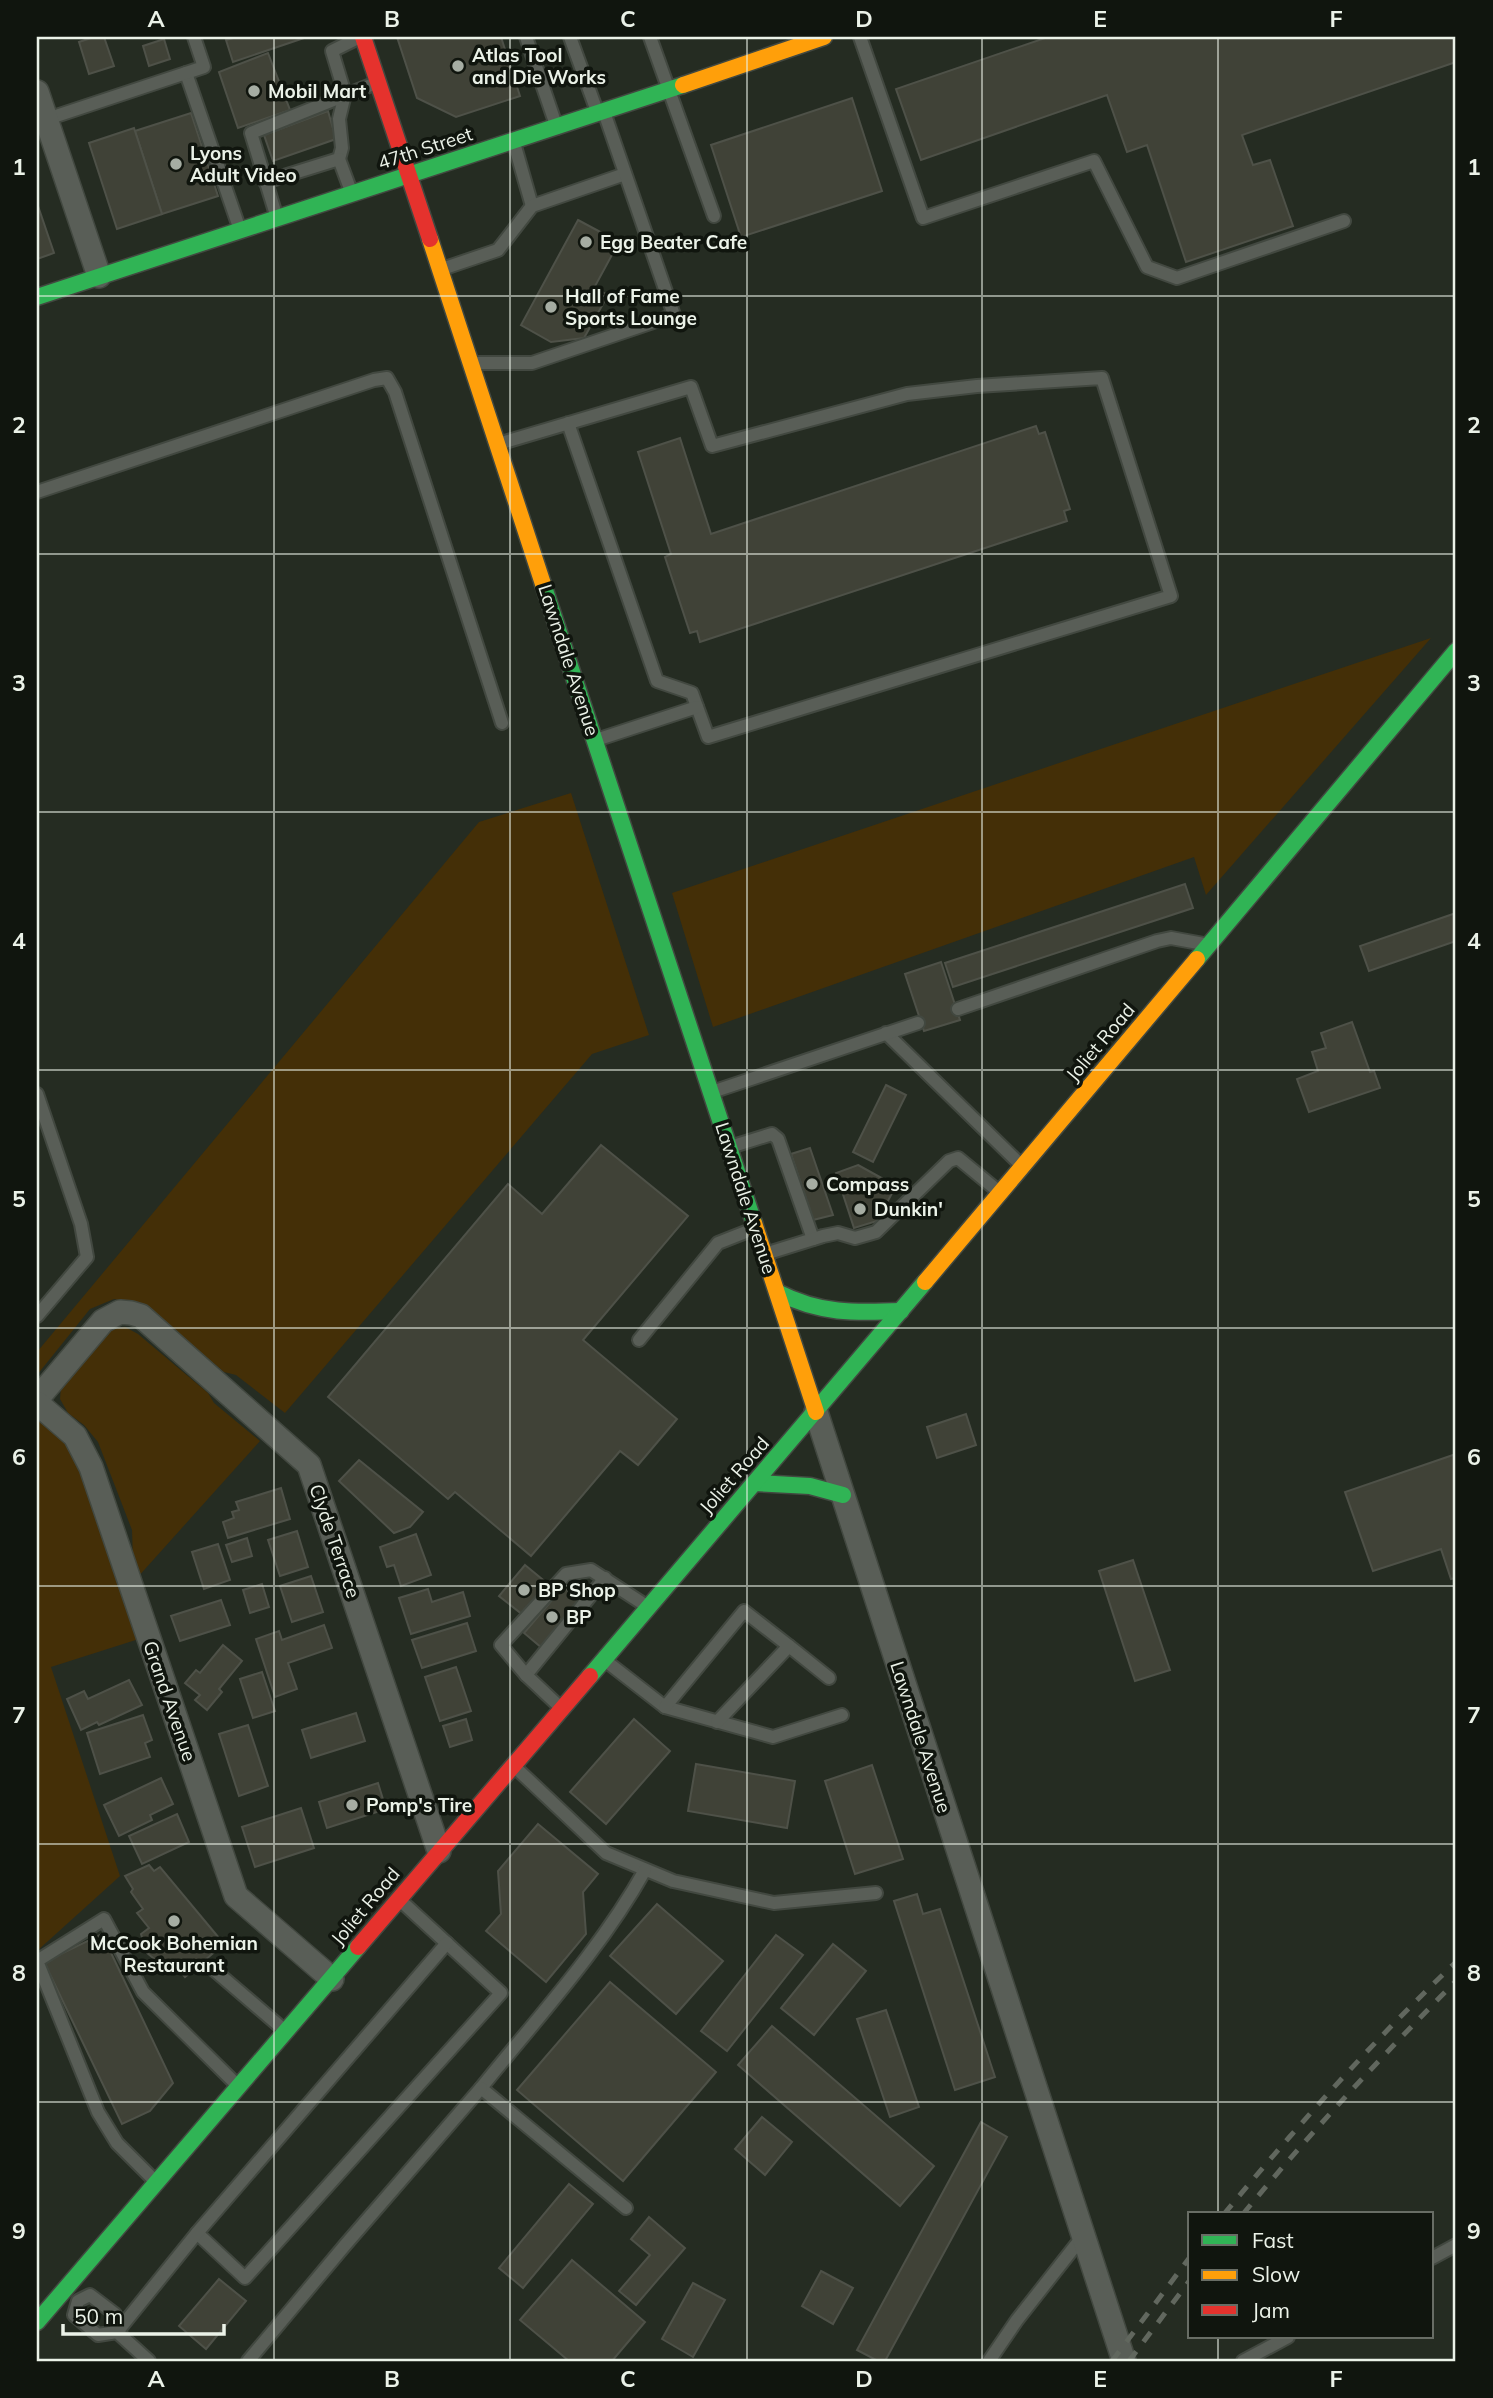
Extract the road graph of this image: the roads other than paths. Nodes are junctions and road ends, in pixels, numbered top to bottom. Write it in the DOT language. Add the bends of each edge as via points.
graph roads {
  1 [pos="194,37"];
  2 [pos="361,37"];
  3 [pos="526,37"];
  4 [pos="570,37"];
  5 [pos="650,37"];
  6 [pos="824,37"];
  7 [pos="860,37"];
  8 [pos="186,73"];
  9 [pos="378,82"];
  10 [pos="669,89"];
  11 [pos="37,92"];
  12 [pos="345,94"];
  13 [pos="601,113"];
  14 [pos="41,121"];
  15 [pos="557,128"];
  16 [pos="514,142"];
  17 [pos="339,159"];
  18 [pos="625,174"];
  19 [pos="409,176"];
  20 [pos="265,182"];
  21 [pos="352,194"];
  22 [pos="533,206"];
  23 [pos="714,216"];
  24 [pos="277,218"];
  25 [pos="1344,221"];
  26 [pos="240,230"];
  27 [pos="440,270"];
  28 [pos="99,276"];
  29 [pos="37,296"];
  30 [pos="471,363"];
  31 [pos="568,423"];
  32 [pos="498,444"];
  33 [pos="37,492"];
  34 [pos="1456,651"];
  35 [pos="697,707"];
  36 [pos="502,723"];
  37 [pos="595,740"];
  38 [pos="1209,945"];
  39 [pos="958,1009"];
  40 [pos="918,1023"];
  41 [pos="886,1033"];
  42 [pos="711,1092"];
  43 [pos="37,1094"];
  44 [pos="729,1147"];
  45 [pos="1023,1167"];
  46 [pos="1000,1193"];
  47 [pos="756,1228"];
  48 [pos="813,1239"];
  49 [pos="765,1254"];
  50 [pos="777,1292"];
  51 [pos="901,1311"];
  52 [pos="37,1316"];
  53 [pos="639,1340"];
  54 [pos="37,1401"];
  55 [pos="816,1412"];
  56 [pos="755,1483"];
  57 [pos="844,1495"];
  58 [pos="605,1578"];
  59 [pos="648,1607"];
  60 [pos="789,1646"];
  61 [pos="604,1660"];
  62 [pos="526,1675"];
  63 [pos="829,1678"];
  64 [pos="665,1707"];
  65 [pos="562,1709"];
  66 [pos="842,1715"];
  67 [pos="717,1721"];
  68 [pos="513,1765"];
  69 [pos="439,1851"];
  70 [pos="645,1870"];
  71 [pos="876,1893"];
  72 [pos="398,1899"];
  73 [pos="447,1943"];
  74 [pos="213,1969"];
  75 [pos="332,1979"];
  76 [pos="286,2032"];
  77 [pos="239,2087"];
  78 [pos="481,2088"];
  79 [pos="157,2182"];
  80 [pos="626,2208"];
  81 [pos="197,2233"];
  82 [pos="1084,2236"];
  83 [pos="1456,2245"];
  84 [pos="1434,2257"];
  85 [pos="63,2291"];
  86 [pos="78,2301"];
  87 [pos="37,2322"];
  88 [pos="117,2332"];
  89 [pos="1286,2338"];
  90 [pos="149,2361"];
  91 [pos="248,2361"];
  92 [pos="989,2361"];
  93 [pos="1124,2361"];
  94 [pos="1242,2361"];
  1 -- 8 [label="lane" via="204,67"];
  2 -- 9 [label="main road, Lawndale Avenue"];
  2 -- 12 [label="lane" via="332,51"];
  3 -- 15 [label="lane"];
  4 -- 13 [label="lane"];
  5 -- 10 [label="lane"];
  6 -- 10 [label="main road, 47th Street"];
  7 -- 25 [label="lane" via="923,218 1094,161 1147,267 1177,278"];
  8 -- 14 [label="lane"];
  8 -- 26 [label="lane"];
  9 -- 12 [label="lane"];
  9 -- 19 [label="main road, Lawndale Avenue"];
  10 -- 13 [label="main road, 47th Street"];
  10 -- 23 [label="lane"];
  11 -- 14 [label="street"];
  12 -- 17 [label="lane" via="339,119"];
  12 -- 20 [label="lane" via="251,134"];
  13 -- 15 [label="main road, 47th Street"];
  13 -- 18 [label="lane"];
  14 -- 28 [label="street"];
  15 -- 16 [label="main road, 47th Street"];
  16 -- 19 [label="main road, 47th Street"];
  16 -- 22 [label="lane"];
  17 -- 20 [label="lane"];
  17 -- 21 [label="lane"];
  18 -- 22 [label="lane"];
  18 -- 30 [label="lane" via="674,315 532,363"];
  19 -- 21 [label="main road, 47th Street"];
  19 -- 27 [label="main road, Lawndale Avenue"];
  20 -- 24 [label="lane"];
  21 -- 24 [label="main road, 47th Street"];
  22 -- 27 [label="lane" via="499,250"];
  24 -- 26 [label="main road, 47th Street"];
  26 -- 28 [label="main road, 47th Street"];
  27 -- 30 [label="main road, Lawndale Avenue"];
  28 -- 29 [label="main road, 47th Street"];
  30 -- 32 [label="main road, Lawndale Avenue"];
  31 -- 32 [label="lane"];
  31 -- 35 [label="lane" via="657,681 692,693"];
  31 -- 35 [label="lane" via="691,387 712,446 907,394 1102,378 1171,596 708,737"];
  32 -- 37 [label="main road, Lawndale Avenue"];
  33 -- 36 [label="lane" via="387,378"];
  34 -- 38 [label="main road, Joliet Road"];
  35 -- 37 [label="lane"];
  37 -- 42 [label="main road, Lawndale Avenue"];
  38 -- 39 [label="lane" via="1171,938 1157,941"];
  38 -- 45 [label="main road, Joliet Road"];
  40 -- 41 [label="lane"];
  41 -- 42 [label="lane"];
  41 -- 45 [label="lane"];
  42 -- 44 [label="main road, Lawndale Avenue"];
  43 -- 52 [label="lane" via="81,1224 87,1256"];
  44 -- 47 [label="main road, Lawndale Avenue"];
  44 -- 48 [label="lane" via="772,1134 778,1139"];
  45 -- 46 [label="main road, Joliet Road"];
  46 -- 48 [label="lane" via="958,1158 949,1161 876,1232 855,1238 838,1233"];
  46 -- 51 [label="main road, Joliet Road"];
  47 -- 49 [label="main road, Lawndale Avenue"];
  47 -- 53 [label="lane" via="718,1242"];
  48 -- 49 [label="lane"];
  49 -- 50 [label="main road, Lawndale Avenue"];
  50 -- 51 [label="main road" via="838,1314"];
  50 -- 55 [label="main road, Lawndale Avenue"];
  51 -- 55 [label="main road, Joliet Road"];
  54 -- 69 [label="street, Clyde Terrace" via="103,1321 131,1312 309,1465"];
  54 -- 75 [label="street, Grand Avenue" via="75,1436 91,1467 236,1896"];
  55 -- 56 [label="main road, Joliet Road"];
  55 -- 57 [label="street, Lawndale Avenue"];
  56 -- 57 [label="main road" via="810,1486"];
  56 -- 59 [label="main road, Joliet Road"];
  57 -- 82 [label="street, Lawndale Avenue"];
  58 -- 59 [label="lane"];
  58 -- 62 [label="lane"];
  58 -- 62 [label="lane" via="591,1570 566,1574 501,1646"];
  59 -- 61 [label="main road, Joliet Road"];
  60 -- 63 [label="lane"];
  60 -- 64 [label="lane" via="744,1611"];
  60 -- 67 [label="lane"];
  61 -- 64 [label="lane"];
  61 -- 65 [label="main road, Joliet Road"];
  62 -- 65 [label="lane"];
  64 -- 67 [label="lane"];
  65 -- 68 [label="main road, Joliet Road"];
  66 -- 67 [label="lane" via="774,1737"];
  68 -- 69 [label="main road, Joliet Road"];
  68 -- 70 [label="lane" via="606,1853"];
  69 -- 72 [label="main road, Joliet Road"];
  70 -- 71 [label="lane" via="673,1881 774,1903"];
  70 -- 78 [label="lane" via="597,1944"];
  72 -- 73 [label="lane"];
  72 -- 75 [label="main road, Joliet Road"];
  73 -- 81 [label="lane"];
  73 -- 81 [label="lane" via="501,1993 245,2278"];
  74 -- 76 [label="lane"];
  75 -- 76 [label="main road, Joliet Road"];
  76 -- 77 [label="main road, Joliet Road"];
  77 -- 79 [label="main road, Joliet Road"];
  77 -- 79 [label="lane" via="144,1992 104,1919 37,1961 98,2112 117,2143"];
  78 -- 80 [label="lane"];
  78 -- 91 [label="lane"];
  79 -- 85 [label="main road, Joliet Road"];
  81 -- 88 [label="lane"];
  82 -- 92 [label="lane"];
  82 -- 93 [label="street, Lawndale Avenue"];
  83 -- 84 [label="lane"];
  85 -- 86 [label="lane"];
  85 -- 87 [label="main road, Joliet Road"];
  86 -- 88 [label="lane" via="90,2295 115,2314"];
  86 -- 88 [label="lane" via="74,2315 98,2335"];
  88 -- 90 [label="lane"];
  89 -- 94 [label="lane"];
}
